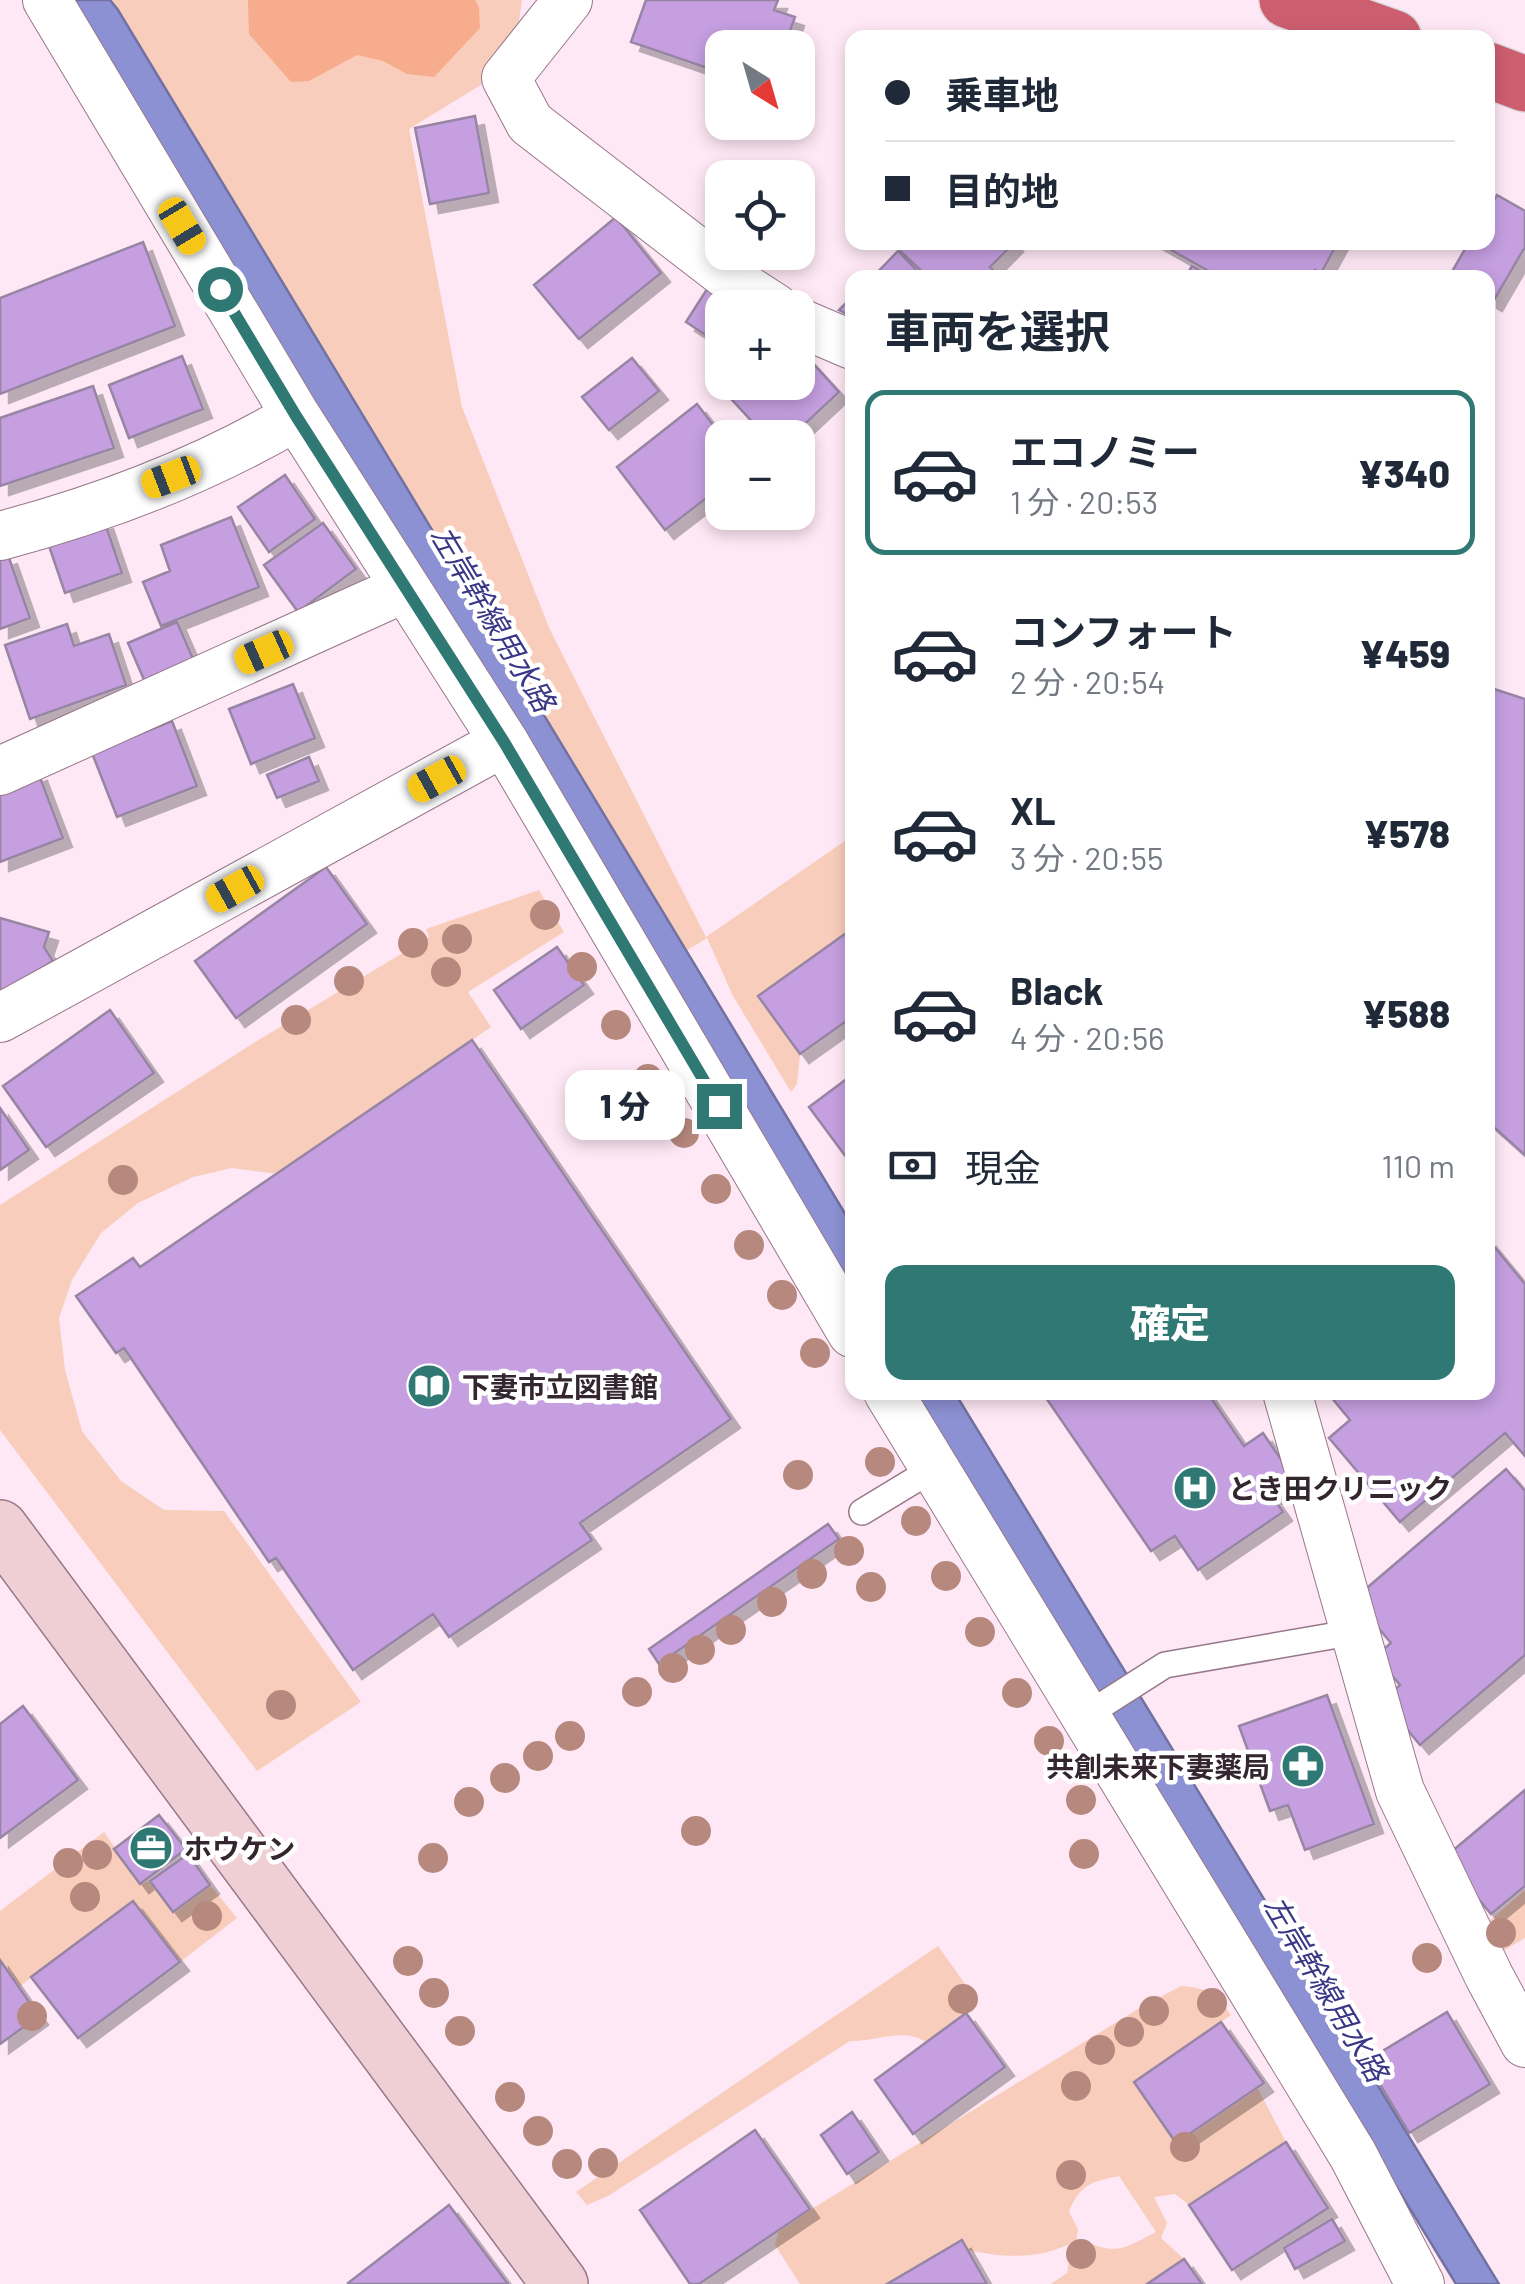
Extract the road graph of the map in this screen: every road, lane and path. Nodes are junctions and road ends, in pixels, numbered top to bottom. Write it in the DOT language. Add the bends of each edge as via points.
graph roads {
  1 [pos="47,0"];
  2 [pos="568,0"];
  3 [pos="1287,0"];
  4 [pos="1371,30"];
  5 [pos="1495,73"];
  6 [pos="1525,84"];
  7 [pos="747,290"];
  8 [pos="815,329"];
  9 [pos="845,342"];
  10 [pos="296,416"];
  11 [pos="0,536"];
  12 [pos="406,588"];
  13 [pos="504,742"];
  14 [pos="0,771"];
  15 [pos="0,1018"];
  16 [pos="845,1320"];
  17 [pos="893,1400"];
  18 [pos="1288,1400"];
  19 [pos="933,1469"];
  20 [pos="862,1512"];
  21 [pos="0,1528"];
  22 [pos="1354,1632"];
  23 [pos="1085,1716"];
  24 [pos="1525,2043"];
  25 [pos="560,2284"];
  26 [pos="1420,2284"];
  1 -- 10 [label="street"];
  2 -- 7 [label="street" via="506,78 530,123"];
  3 -- 4 [label="highway"];
  5 -- 6 [label="highway"];
  8 -- 9 [label="street"];
  10 -- 11 [label="street" via="238,451"];
  10 -- 12 [label="street"];
  12 -- 13 [label="street"];
  12 -- 14 [label="street"];
  13 -- 15 [label="street"];
  13 -- 16 [label="street"];
  17 -- 19 [label="street"];
  18 -- 22 [label="street"];
  19 -- 20 [label="lane"];
  19 -- 23 [label="street"];
  21 -- 25 [label="street"];
  22 -- 23 [label="lane" via="1165,1666"];
  22 -- 24 [label="street" via="1408,1809"];
  23 -- 26 [label="street" via="1353,2155"];
}
